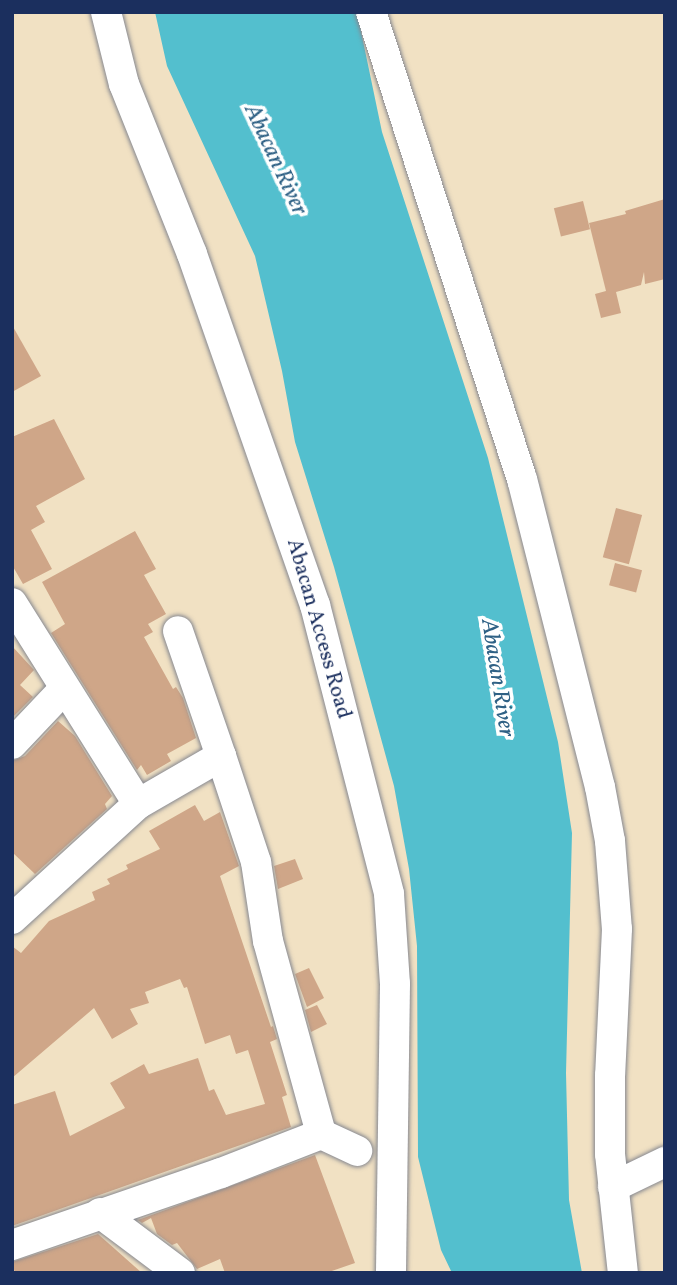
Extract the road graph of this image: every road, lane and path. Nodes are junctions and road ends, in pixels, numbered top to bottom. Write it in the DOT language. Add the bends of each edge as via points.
graph roads {
  1 [pos="106,12"];
  2 [pos="371,12"];
  3 [pos="17,623"];
  4 [pos="178,631"];
  5 [pos="64,689"];
  6 [pos="12,744"];
  7 [pos="221,756"];
  8 [pos="138,804"];
  9 [pos="12,919"];
  10 [pos="321,1134"];
  11 [pos="357,1151"];
  12 [pos="665,1162"];
  13 [pos="613,1187"];
  14 [pos="100,1213"];
  15 [pos="12,1245"];
  16 [pos="180,1273"];
  17 [pos="391,1273"];
  18 [pos="623,1273"];
  1 -- 17 [label="street, Abacan Access Road" via="124,84 192,254 315,605 386,880 395,984"];
  2 -- 13 [label="street" via="503,414 600,788 610,841 617,929 610,1076"];
  3 -- 5 [label="street"];
  4 -- 7 [label="street"];
  5 -- 6 [label="street"];
  5 -- 8 [label="street"];
  7 -- 8 [label="street"];
  7 -- 10 [label="street" via="256,862 268,941"];
  8 -- 9 [label="street"];
  10 -- 11 [label="street"];
  10 -- 14 [label="street"];
  12 -- 13 [label="street"];
  13 -- 18 [label="street"];
  14 -- 15 [label="street"];
  14 -- 16 [label="street"];
}
